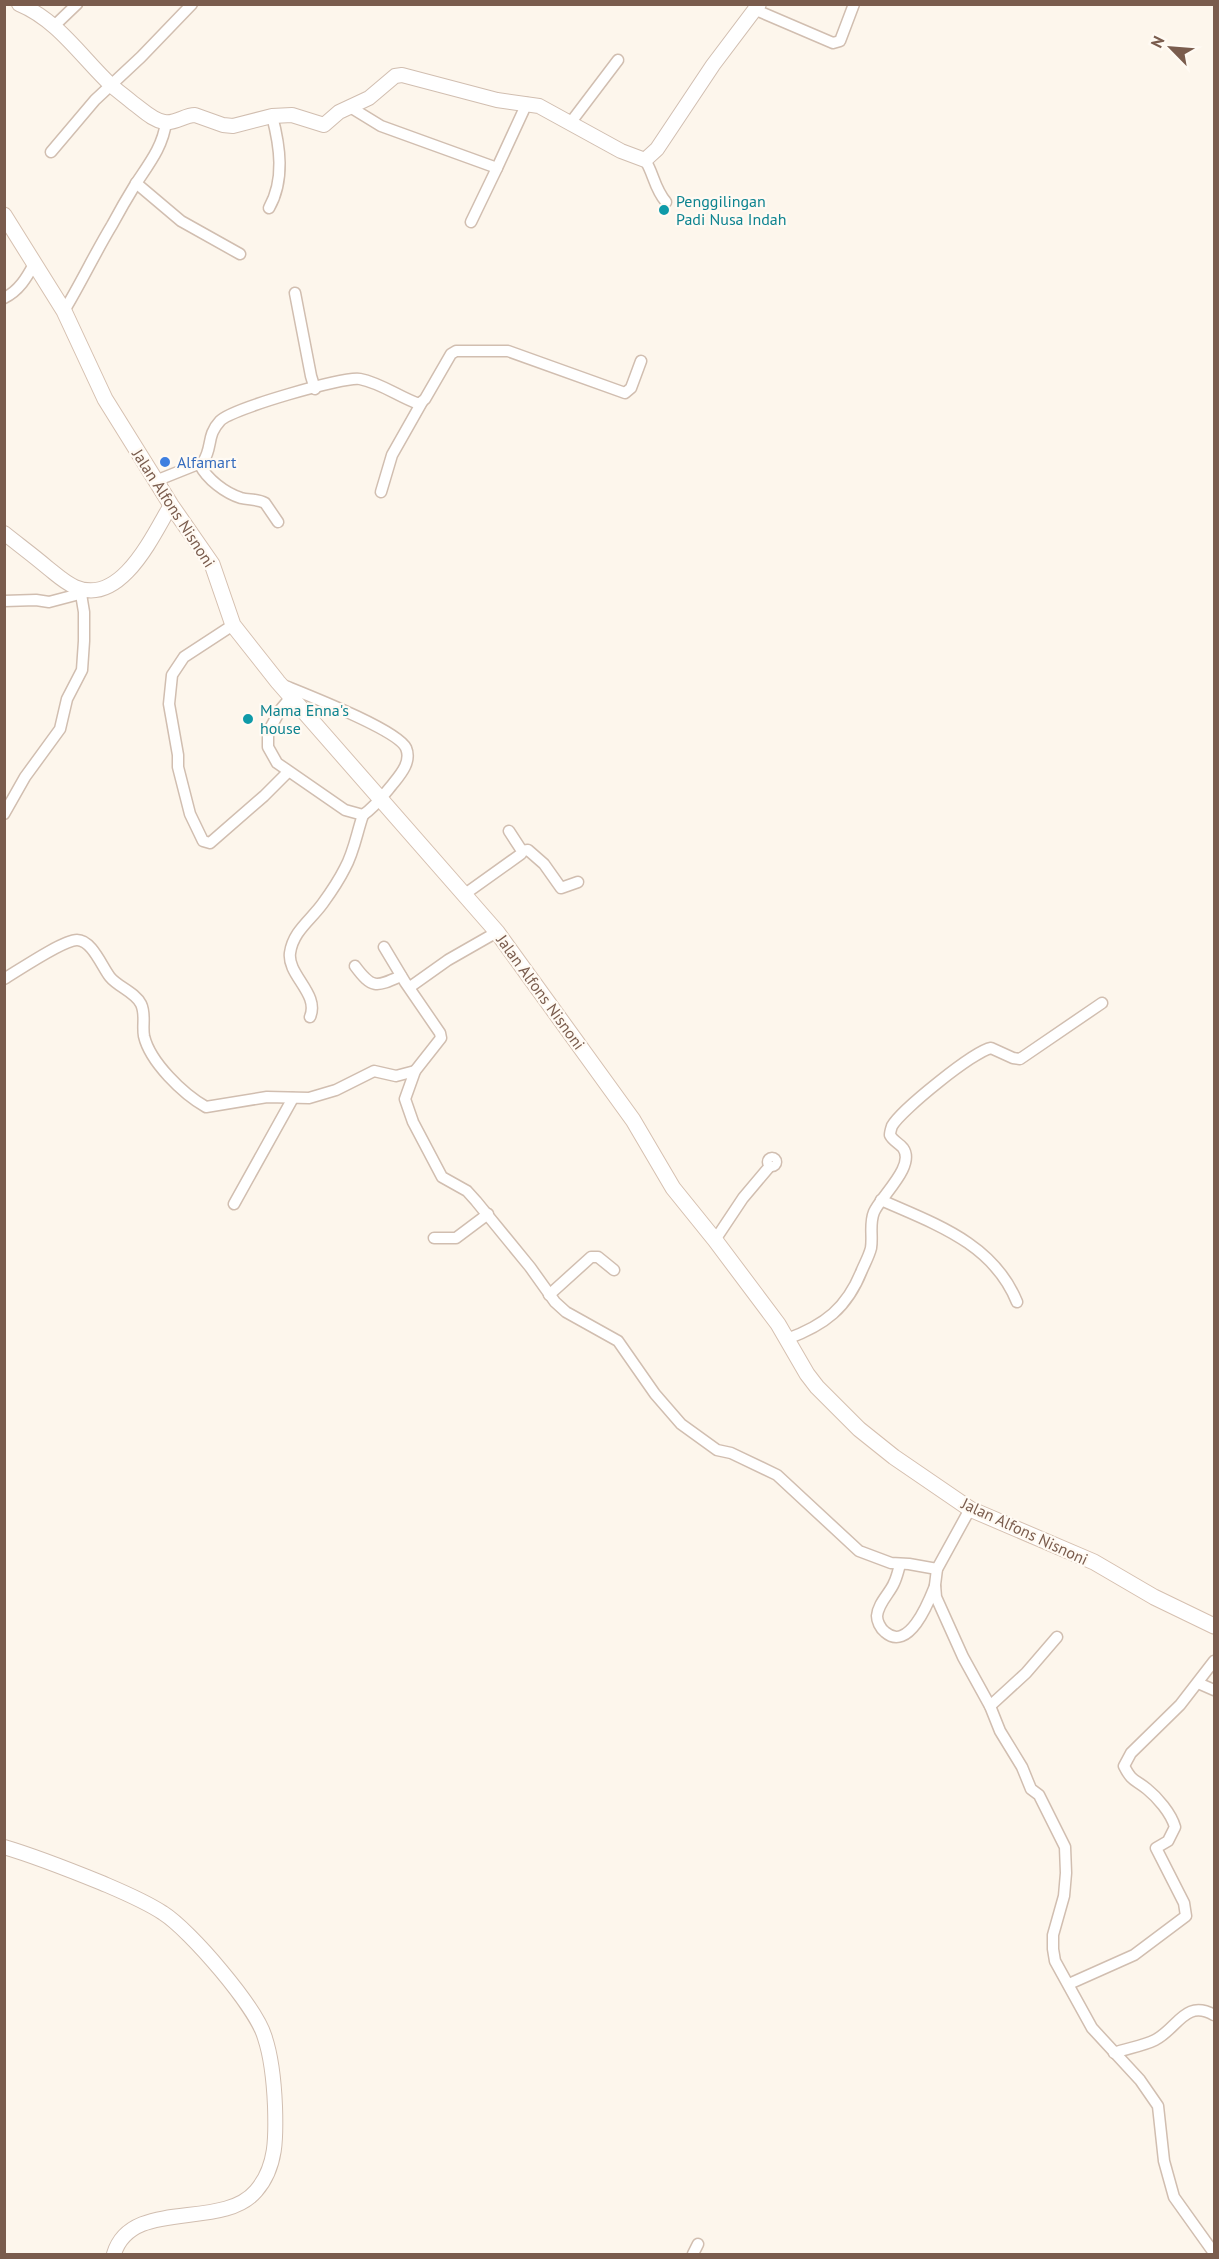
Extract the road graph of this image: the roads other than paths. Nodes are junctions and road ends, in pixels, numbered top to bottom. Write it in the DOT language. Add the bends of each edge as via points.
graph roads {
  1 [pos="19,4"];
  2 [pos="77,4"];
  3 [pos="192,4"];
  4 [pos="854,4"];
  5 [pos="758,7"];
  6 [pos="53,27"];
  7 [pos="618,60"];
  8 [pos="112,86"];
  9 [pos="527,103"];
  10 [pos="350,107"];
  11 [pos="272,116"];
  12 [pos="166,122"];
  13 [pos="571,122"];
  14 [pos="51,152"];
  15 [pos="645,160"];
  16 [pos="497,168"];
  17 [pos="136,183"];
  18 [pos="666,202"];
  19 [pos="269,208"];
  20 [pos="4,215"];
  21 [pos="471,222"];
  22 [pos="240,254"];
  23 [pos="34,264"];
  24 [pos="296,293"];
  25 [pos="4,298"];
  26 [pos="64,311"];
  27 [pos="641,361"];
  28 [pos="315,389"];
  29 [pos="422,402"];
  30 [pos="200,465"];
  31 [pos="158,480"];
  32 [pos="381,492"];
  33 [pos="171,505"];
  34 [pos="278,522"];
  35 [pos="4,533"];
  36 [pos="86,592"];
  37 [pos="4,601"];
  38 [pos="233,625"];
  39 [pos="278,682"];
  40 [pos="291,697"];
  41 [pos="288,772"];
  42 [pos="380,799"];
  43 [pos="4,814"];
  44 [pos="363,815"];
  45 [pos="509,831"];
  46 [pos="522,851"];
  47 [pos="578,882"];
  48 [pos="465,894"];
  49 [pos="497,932"];
  50 [pos="384,947"];
  51 [pos="355,966"];
  52 [pos="401,976"];
  53 [pos="4,979"];
  54 [pos="410,987"];
  55 [pos="1102,1002"];
  56 [pos="310,1017"];
  57 [pos="415,1071"];
  58 [pos="293,1098"];
  59 [pos="770,1166"];
  60 [pos="881,1200"];
  61 [pos="234,1204"];
  62 [pos="488,1214"];
  63 [pos="434,1238"];
  64 [pos="715,1240"];
  65 [pos="614,1270"];
  66 [pos="549,1295"];
  67 [pos="1017,1302"];
  68 [pos="787,1339"];
  69 [pos="970,1509"];
  70 [pos="900,1565"];
  71 [pos="937,1569"];
  72 [pos="935,1585"];
  73 [pos="1215,1626"];
  74 [pos="1056,1637"];
  75 [pos="1215,1661"];
  76 [pos="1198,1683"];
  77 [pos="1215,1690"];
  78 [pos="990,1706"];
  79 [pos="4,1847"];
  80 [pos="1070,1984"];
  81 [pos="1215,2015"];
  82 [pos="1114,2053"];
  83 [pos="698,2244"];
  84 [pos="1215,2253"];
  85 [pos="114,2254"];
  86 [pos="693,2254"];
  1 -- 6 [label="street"];
  2 -- 6 [label="street"];
  3 -- 8 [label="street"];
  4 -- 5 [label="street" via="838,43"];
  5 -- 15 [label="street" via="713,65 657,149"];
  6 -- 8 [label="street"];
  7 -- 13 [label="street"];
  8 -- 12 [label="street" via="150,116"];
  8 -- 14 [label="street"];
  9 -- 10 [label="street" via="497,100 399,75"];
  9 -- 13 [label="street"];
  9 -- 16 [label="street"];
  10 -- 11 [label="street" via="324,124 292,115"];
  10 -- 16 [label="street" via="381,126"];
  11 -- 12 [label="street" via="233,126 195,115"];
  11 -- 19 [label="street" via="280,159 275,198"];
  12 -- 17 [label="street" via="165,134 153,159"];
  13 -- 15 [label="street"];
  15 -- 18 [label="street" via="658,193"];
  16 -- 21 [label="street"];
  17 -- 22 [label="street" via="181,221"];
  17 -- 26 [label="street"];
  20 -- 23 [label="main road, Jalan Alfons Nisnoni"];
  23 -- 25 [label="street" via="27,278"];
  23 -- 26 [label="main road, Jalan Alfons Nisnoni"];
  24 -- 28 [label="street"];
  26 -- 31 [label="main road, Jalan Alfons Nisnoni" via="105,399"];
  27 -- 29 [label="street" via="631,388 625,393 508,351 456,351"];
  28 -- 29 [label="street" via="356,378"];
  28 -- 30 [label="street" via="228,414 212,431"];
  29 -- 32 [label="street" via="392,455"];
  30 -- 31 [label="street"];
  30 -- 34 [label="street" via="205,475 228,491 265,503"];
  31 -- 33 [label="main road, Jalan Alfons Nisnoni"];
  33 -- 36 [label="street" via="136,564 118,579"];
  33 -- 38 [label="main road, Jalan Alfons Nisnoni" via="212,564"];
  35 -- 36 [label="street" via="64,581"];
  36 -- 37 [label="street" via="49,602"];
  36 -- 43 [label="street" via="82,670 67,699 60,729"];
  38 -- 39 [label="main road, Jalan Alfons Nisnoni"];
  38 -- 41 [label="street" via="184,657 172,675 169,704 178,767 190,814 203,841 210,843"];
  39 -- 40 [label="main road, Jalan Alfons Nisnoni"];
  39 -- 42 [label="street" via="349,713 403,744 406,764"];
  40 -- 41 [label="street" via="273,721 267,740 277,763"];
  40 -- 42 [label="main road, Jalan Alfons Nisnoni"];
  41 -- 44 [label="street" via="345,810"];
  42 -- 44 [label="street"];
  42 -- 48 [label="main road, Jalan Alfons Nisnoni"];
  44 -- 56 [label="street" via="346,867 321,906 301,928 290,952 290,963 308,996"];
  45 -- 46 [label="street"];
  46 -- 47 [label="street" via="528,850 544,864 561,888"];
  46 -- 48 [label="street"];
  48 -- 49 [label="main road, Jalan Alfons Nisnoni"];
  49 -- 54 [label="street"];
  49 -- 64 [label="main road, Jalan Alfons Nisnoni" via="633,1120 673,1188"];
  50 -- 52 [label="street"];
  51 -- 52 [label="street" via="374,984"];
  52 -- 54 [label="street"];
  53 -- 58 [label="street" via="75,940 84,942 113,980 140,1002 147,1046 161,1068 204,1106 267,1097"];
  54 -- 57 [label="street" via="441,1038"];
  55 -- 60 [label="street" via="1020,1059 991,1047 974,1055 906,1110 890,1135 906,1155 903,1170"];
  57 -- 58 [label="street" via="396,1076 374,1071 336,1090"];
  57 -- 62 [label="street" via="405,1099 413,1122 442,1177 467,1191"];
  58 -- 61 [label="street"];
  59 -- 64 [label="street" via="742,1198"];
  60 -- 67 [label="street" via="969,1242 994,1265"];
  60 -- 68 [label="street" via="873,1213 871,1248 856,1286 834,1314"];
  62 -- 63 [label="street" via="456,1238"];
  62 -- 66 [label="street"];
  64 -- 68 [label="main road, Jalan Alfons Nisnoni"];
  65 -- 66 [label="street" via="598,1257 591,1257"];
  66 -- 70 [label="street" via="566,1312 618,1341 681,1424 717,1450 777,1475 859,1551"];
  68 -- 69 [label="main road, Jalan Alfons Nisnoni" via="817,1387 859,1429"];
  69 -- 71 [label="street"];
  69 -- 73 [label="main road, Jalan Alfons Nisnoni" via="1094,1562 1162,1602"];
  70 -- 71 [label="street"];
  70 -- 72 [label="street" via="879,1609 879,1623 886,1634 900,1635 914,1627"];
  71 -- 72 [label="street"];
  72 -- 78 [label="street" via="936,1597 963,1657"];
  74 -- 78 [label="street" via="1026,1673"];
  75 -- 76 [label="street"];
  76 -- 77 [label="street"];
  76 -- 80 [label="street" via="1131,1753 1124,1766 1133,1781 1146,1788 1174,1821 1168,1840 1156,1848 1184,1903 1186,1916 1134,1955"];
  78 -- 80 [label="street" via="1065,1847 1064,1896 1053,1949 1061,1973"];
  79 -- 85 [label="street" via="114,1888 173,1919 255,2015 265,2037 275,2098 276,2138 268,2175 254,2193 235,2205 146,2222 128,2232"];
  80 -- 82 [label="street" via="1092,2028"];
  81 -- 82 [label="street" via="1195,2009 1156,2039"];
  82 -- 84 [label="street" via="1158,2106 1164,2161 1174,2197"];
  83 -- 86 [label="street"];
}
